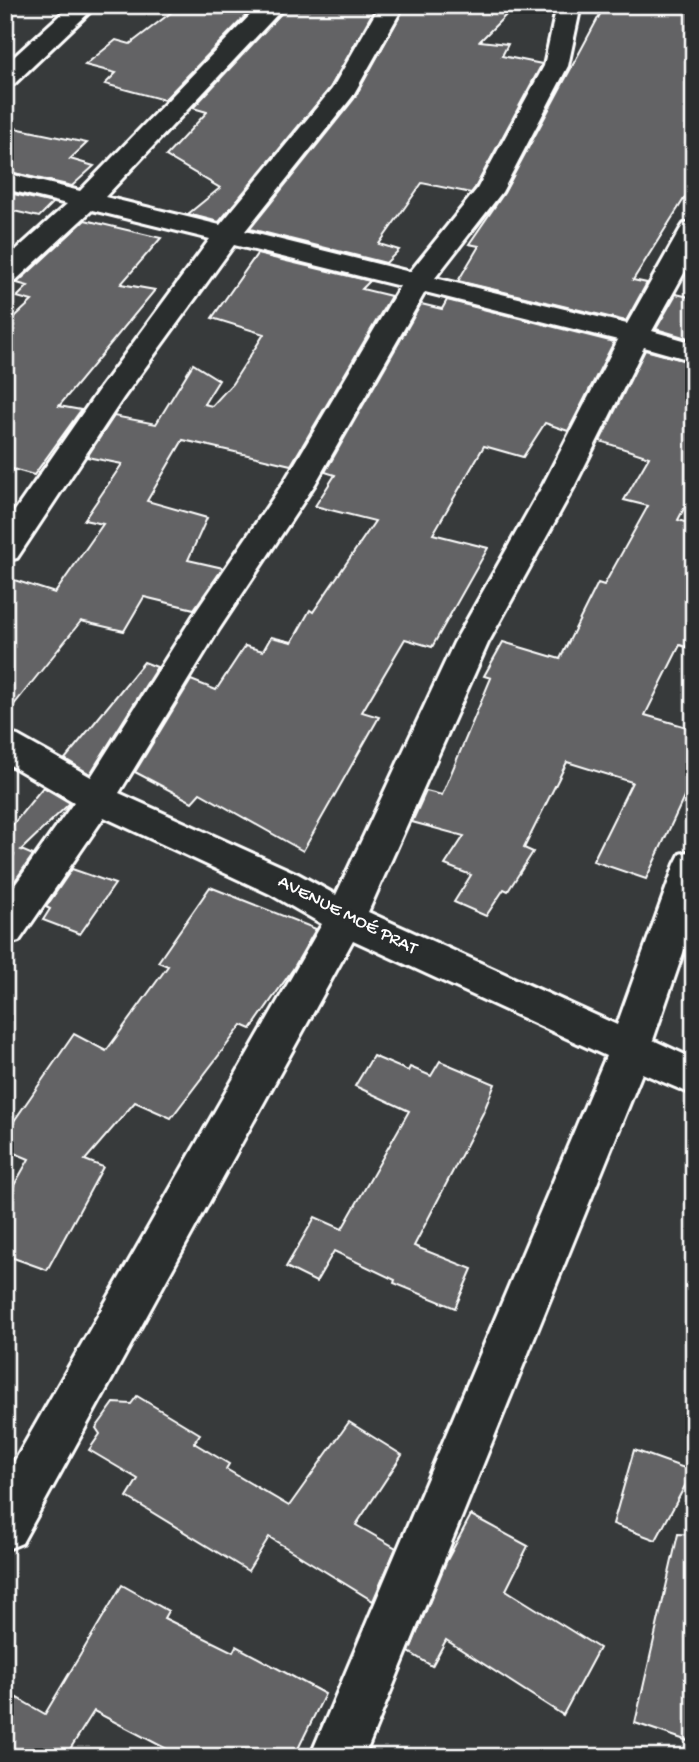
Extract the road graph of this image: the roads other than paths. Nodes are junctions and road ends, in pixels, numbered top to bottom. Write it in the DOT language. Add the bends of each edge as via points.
graph roads {
  1 [pos="85,5"];
  2 [pos="275,5"];
  3 [pos="392,5"];
  4 [pos="569,5"];
  5 [pos="5,79"];
  6 [pos="5,181"];
  7 [pos="86,201"];
  8 [pos="694,230"];
  9 [pos="227,235"];
  10 [pos="5,275"];
  11 [pos="417,282"];
  12 [pos="635,335"];
  13 [pos="694,352"];
  14 [pos="5,550"];
  15 [pos="5,745"];
  16 [pos="97,798"];
  17 [pos="694,863"];
  18 [pos="345,919"];
  19 [pos="5,930"];
  20 [pos="629,1051"];
  21 [pos="694,1078"];
  22 [pos="5,1526"];
  23 [pos="337,1757"];
  1 -- 5 [label="street"];
  2 -- 7 [label="street"];
  3 -- 9 [label="street" via="343,92"];
  4 -- 11 [label="street" via="556,66 533,113 489,192"];
  6 -- 7 [label="street"];
  7 -- 9 [label="street"];
  7 -- 10 [label="street"];
  8 -- 12 [label="street"];
  9 -- 11 [label="street"];
  9 -- 14 [label="street"];
  11 -- 12 [label="street"];
  11 -- 16 [label="street" via="299,484"];
  12 -- 13 [label="street"];
  12 -- 18 [label="street" via="471,643"];
  15 -- 16 [label="street, AVENUE MOÉ PRAT"];
  16 -- 18 [label="street, AVENUE MOÉ PRAT" via="284,884"];
  16 -- 19 [label="street"];
  17 -- 20 [label="street"];
  18 -- 20 [label="street, AVENUE MOÉ PRAT"];
  18 -- 22 [label="street"];
  20 -- 21 [label="street, AVENUE MOÉ PRAT"];
  20 -- 23 [label="street"];
}
